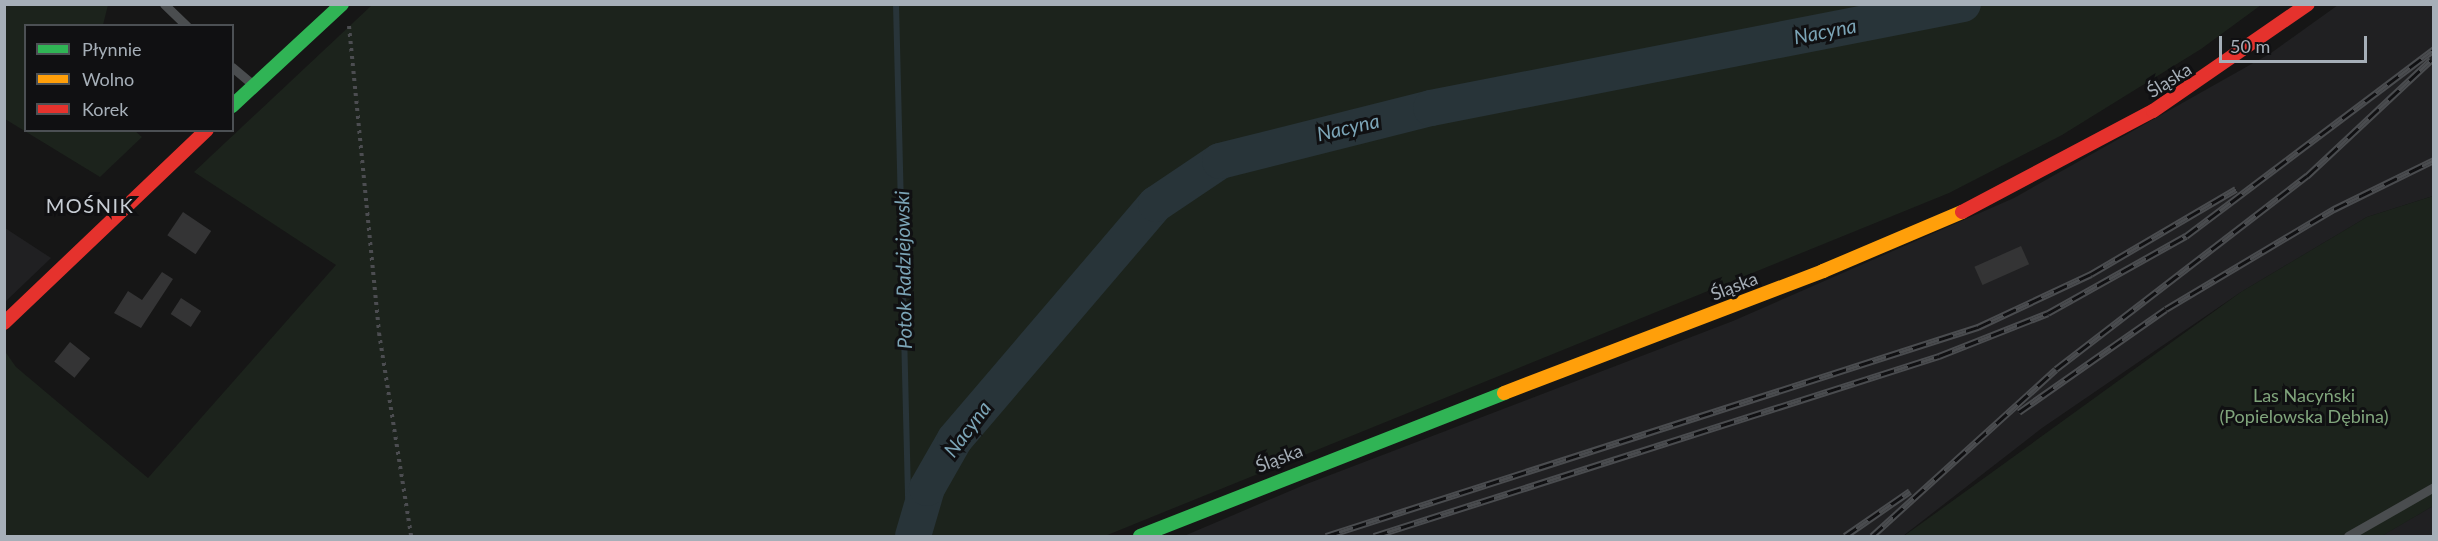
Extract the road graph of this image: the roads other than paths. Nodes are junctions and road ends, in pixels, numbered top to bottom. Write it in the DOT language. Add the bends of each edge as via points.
graph roads {
  1 [pos="164,4"];
  2 [pos="2308,4"];
  3 [pos="345,10"];
  4 [pos="185,24"];
  5 [pos="234,68"];
  6 [pos="254,86"];
  7 [pos="234,104"];
  8 [pos="205,132"];
  9 [pos="4,322"];
  10 [pos="2433,487"];
  11 [pos="1140,537"];
  12 [pos="2348,537"];
  1 -- 4 [label="lane"];
  2 -- 11 [label="street, Śląska" via="2162,106 1966,211 1839,265 1261,485"];
  3 -- 6 [label="street"];
  5 -- 6 [label="lane"];
  6 -- 7 [label="street"];
  8 -- 9 [label="street"];
  10 -- 12 [label="lane"];
}
